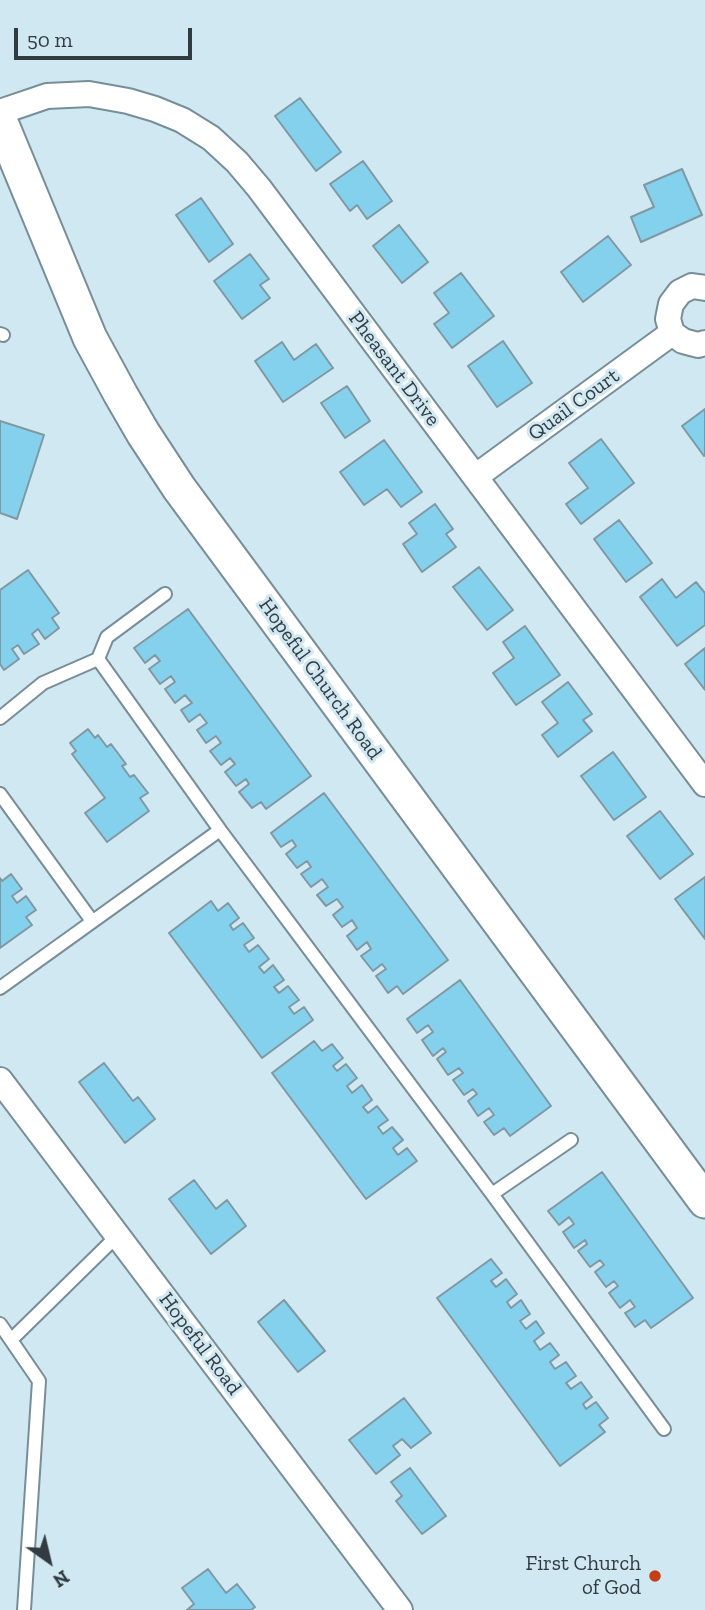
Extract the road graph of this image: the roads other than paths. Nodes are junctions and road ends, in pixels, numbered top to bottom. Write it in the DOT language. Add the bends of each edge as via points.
graph roads {
  1 [pos="0,112"];
  2 [pos="0,120"];
  3 [pos="705,288"];
  4 [pos="672,333"];
  5 [pos="705,344"];
  6 [pos="475,477"];
  7 [pos="165,594"];
  8 [pos="98,659"];
  9 [pos="0,718"];
  10 [pos="705,784"];
  11 [pos="0,794"];
  12 [pos="220,831"];
  13 [pos="92,921"];
  14 [pos="0,988"];
  15 [pos="0,1080"];
  16 [pos="570,1140"];
  17 [pos="492,1194"];
  18 [pos="705,1200"];
  19 [pos="118,1235"];
  20 [pos="0,1324"];
  21 [pos="12,1339"];
  22 [pos="664,1429"];
  23 [pos="24,1610"];
  24 [pos="400,1610"];
  1 -- 6 [label="street, Pheasant Drive" via="47,96 89,94 155,109 211,138 259,188"];
  2 -- 18 [label="main road, Hopeful Church Road" via="90,338 179,488"];
  3 -- 4 [label="street" via="692,286 671,304"];
  4 -- 5 [label="street" via="683,341"];
  4 -- 6 [label="street, Quail Court"];
  6 -- 10 [label="street, Pheasant Drive"];
  7 -- 8 [label="lane" via="107,637"];
  8 -- 9 [label="lane" via="43,683"];
  8 -- 12 [label="lane"];
  11 -- 13 [label="lane"];
  12 -- 13 [label="lane"];
  12 -- 17 [label="lane"];
  13 -- 14 [label="lane"];
  15 -- 19 [label="street, Hopeful Road"];
  16 -- 17 [label="lane"];
  17 -- 22 [label="lane"];
  19 -- 21 [label="lane"];
  19 -- 24 [label="street, Hopeful Road"];
  20 -- 21 [label="lane"];
  21 -- 23 [label="lane" via="39,1381"];
}
